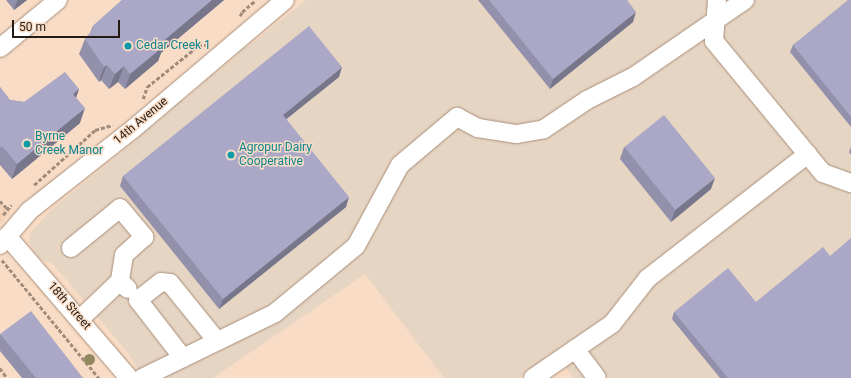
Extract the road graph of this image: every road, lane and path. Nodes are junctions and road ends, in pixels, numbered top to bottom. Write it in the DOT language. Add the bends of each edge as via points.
graph roads {
  1 [pos="58,0"];
  2 [pos="256,0"];
  3 [pos="285,0"];
  4 [pos="717,0"];
  5 [pos="744,0"];
  6 [pos="715,21"];
  7 [pos="238,22"];
  8 [pos="212,43"];
  9 [pos="0,48"];
  10 [pos="137,104"];
  11 [pos="114,124"];
  12 [pos="808,154"];
  13 [pos="851,183"];
  14 [pos="29,189"];
  15 [pos="0,201"];
  16 [pos="13,204"];
  17 [pos="7,209"];
  18 [pos="10,212"];
  19 [pos="3,241"];
  20 [pos="71,248"];
  21 [pos="0,258"];
  22 [pos="120,281"];
  23 [pos="138,300"];
  24 [pos="80,319"];
  25 [pos="217,342"];
  26 [pos="575,349"];
  27 [pos="183,358"];
  28 [pos="0,368"];
  29 [pos="8,378"];
  30 [pos="99,378"];
  31 [pos="129,378"];
  32 [pos="142,378"];
  33 [pos="533,378"];
  34 [pos="597,378"];
  1 -- 9 [label="street"];
  2 -- 7 [label="path" via="242,12"];
  3 -- 19 [label="street, 14th Avenue" via="133,128 29,211"];
  4 -- 6 [label="street"];
  5 -- 6 [label="street"];
  6 -- 12 [label="street" via="714,41"];
  6 -- 25 [label="street" via="633,77 587,100 544,129 517,134 478,128 457,116 400,165 356,246 275,313"];
  8 -- 10 [label="path" via="198,46 147,87 143,100"];
  11 -- 14 [label="path" via="95,130"];
  12 -- 13 [label="street" via="823,173"];
  12 -- 26 [label="street" via="648,278 612,324"];
  15 -- 17 [label="path"];
  16 -- 17 [label="path"];
  17 -- 18 [label="path"];
  19 -- 24 [label="street, 18th Street"];
  20 -- 22 [label="street" via="120,208 144,237 124,254"];
  21 -- 30 [label="path"];
  22 -- 23 [label="street"];
  22 -- 24 [label="street"];
  23 -- 25 [label="street" via="161,282 170,283"];
  23 -- 27 [label="street"];
  24 -- 31 [label="street, 18th Street"];
  25 -- 27 [label="street"];
  26 -- 33 [label="street"];
  26 -- 34 [label="street"];
  27 -- 32 [label="street"];
  28 -- 29 [label="path"];
}
